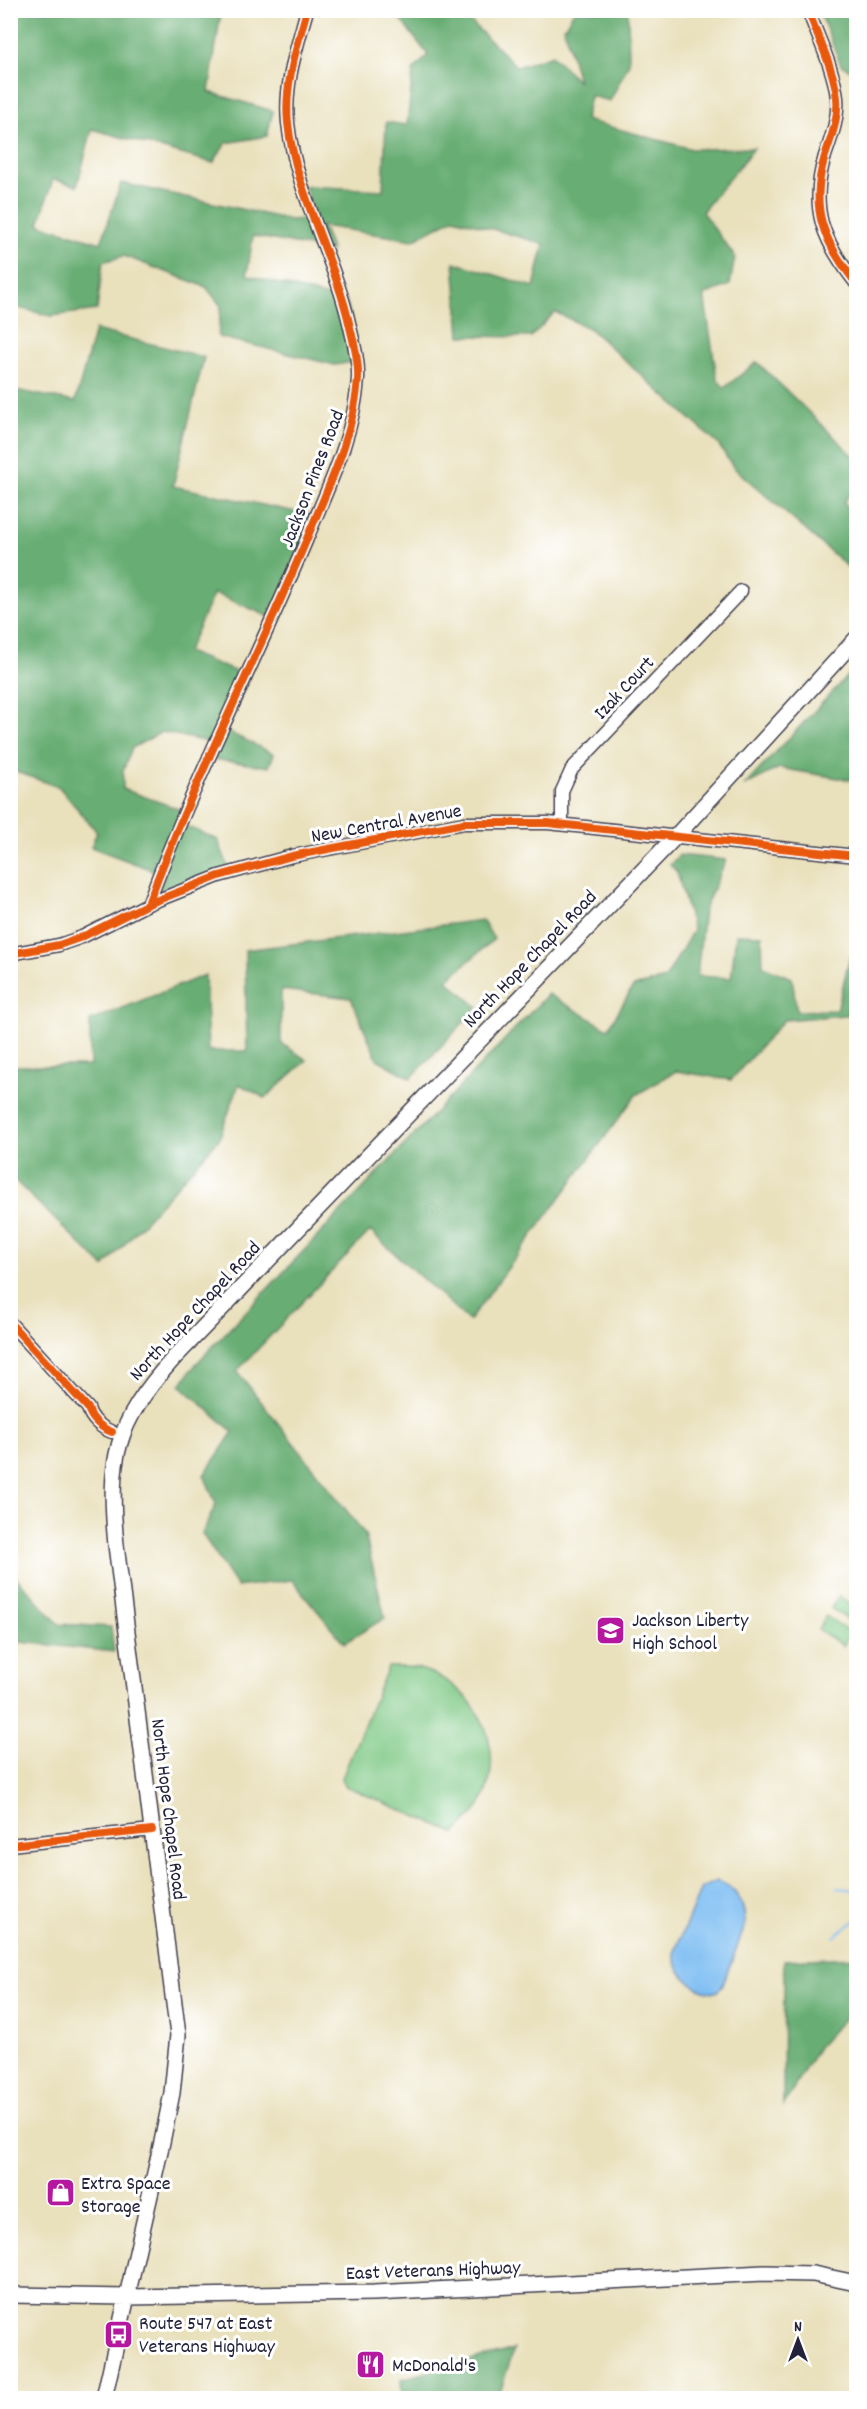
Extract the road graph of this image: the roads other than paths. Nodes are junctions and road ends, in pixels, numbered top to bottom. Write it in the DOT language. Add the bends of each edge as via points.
graph roads {
  1 [pos="307,10"];
  2 [pos="808,10"];
  3 [pos="856,283"];
  4 [pos="741,591"];
  5 [pos="856,639"];
  6 [pos="562,824"];
  7 [pos="677,835"];
  8 [pos="856,856"];
  9 [pos="148,904"];
  10 [pos="10,954"];
  11 [pos="10,1323"];
  12 [pos="116,1436"];
  13 [pos="152,1830"];
  14 [pos="10,1845"];
  15 [pos="856,2283"];
  16 [pos="10,2295"];
  17 [pos="126,2297"];
  18 [pos="104,2398"];
  1 -- 9 [label="street, Jackson Pines Road" via="290,76 288,123 303,184 348,316 358,376 354,415 294,569 210,754"];
  2 -- 3 [label="street" via="837,98 832,135 819,178 819,212 837,258"];
  4 -- 6 [label="street, Izak Court" via="572,770 562,791"];
  5 -- 7 [label="main road, North Hope Chapel Road"];
  6 -- 7 [label="street, New Central Avenue"];
  6 -- 9 [label="street, New Central Avenue" via="486,822 423,830 292,856 219,876"];
  7 -- 8 [label="street, New Central Avenue"];
  7 -- 12 [label="main road, North Hope Chapel Road" via="173,1359"];
  9 -- 10 [label="street, New Central Avenue" via="59,945"];
  11 -- 12 [label="street" via="88,1407 110,1425"];
  12 -- 13 [label="main road, North Hope Chapel Road" via="114,1527"];
  13 -- 14 [label="street"];
  13 -- 17 [label="main road, North Hope Chapel Road" via="178,2050 162,2142"];
  15 -- 17 [label="main road, East Veterans Highway" via="813,2274 764,2273 374,2294"];
  16 -- 17 [label="main road, East Veterans Highway"];
  17 -- 18 [label="main road, North Hope Chapel Road"];
}
